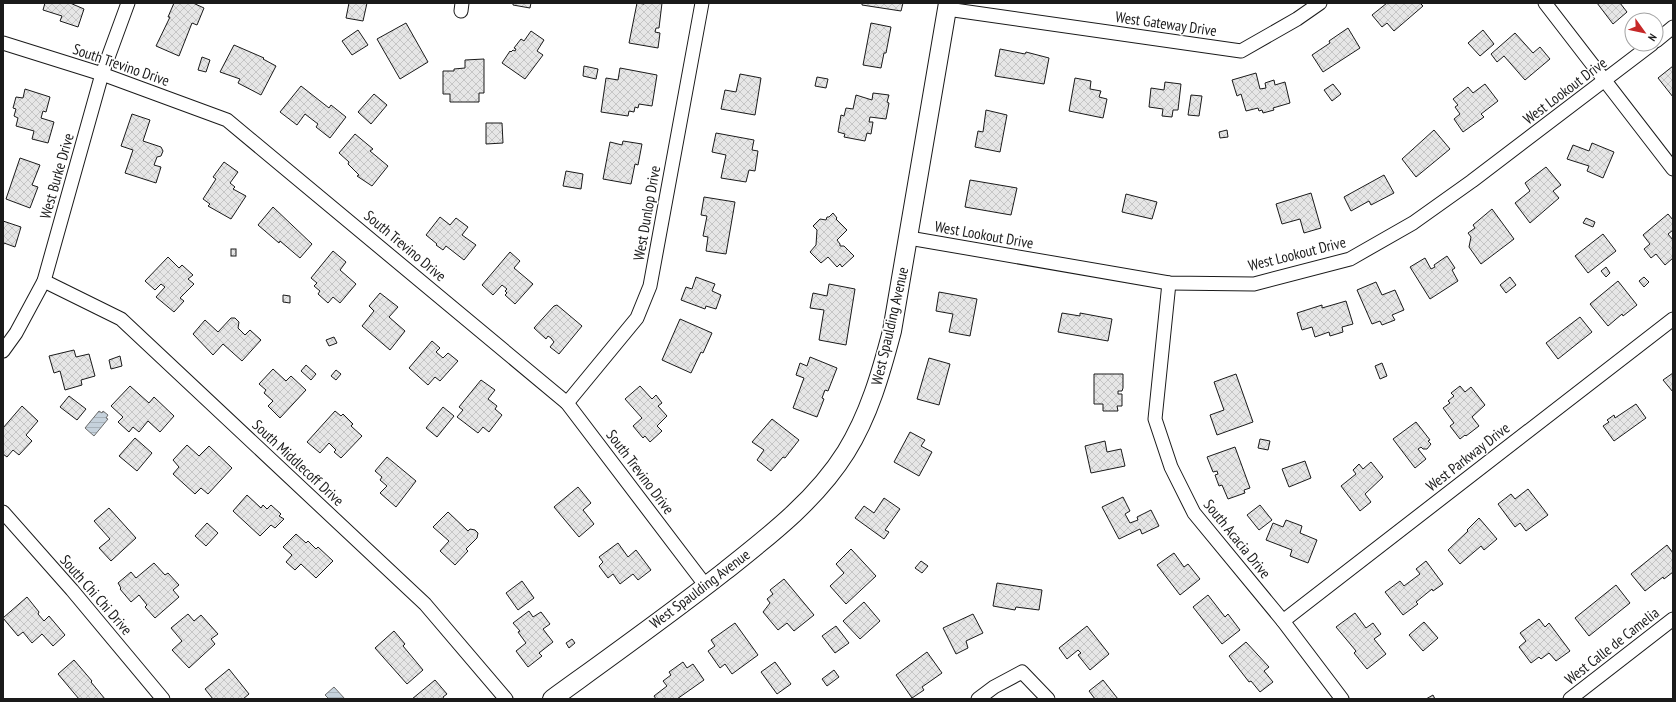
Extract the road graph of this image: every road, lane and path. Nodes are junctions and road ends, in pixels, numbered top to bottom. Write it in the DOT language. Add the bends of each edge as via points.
graph roads {
  1 [pos="128,3"];
  2 [pos="702,3"];
  3 [pos="1320,3"];
  4 [pos="1545,3"];
  5 [pos="948,6"];
  6 [pos="1673,28"];
  7 [pos="1664,35"];
  8 [pos="3,43"];
  9 [pos="1642,52"];
  10 [pos="102,74"];
  11 [pos="1606,80"];
  12 [pos="1673,169"];
  13 [pos="909,238"];
  14 [pos="44,281"];
  15 [pos="1169,283"];
  16 [pos="1673,319"];
  17 [pos="3,352"];
  18 [pos="567,403"];
  19 [pos="3,512"];
  20 [pos="706,586"];
  21 [pos="1673,619"];
  22 [pos="1283,621"];
  23 [pos="163,699"];
  24 [pos="506,699"];
  25 [pos="552,699"];
  26 [pos="978,699"];
  27 [pos="1048,699"];
  28 [pos="1342,699"];
  29 [pos="1570,699"];
  1 -- 10 [label="street, West Burke Drive"];
  2 -- 18 [label="street, West Dunlop Drive" via="650,286 637,318"];
  3 -- 5 [label="street, West Gateway Drive" via="1241,51"];
  4 -- 11 [label="street"];
  5 -- 13 [label="street, West Spaulding Avenue"];
  6 -- 7 [label="street"];
  8 -- 10 [label="street, South Trevino Drive"];
  9 -- 11 [label="street, West Lookout Drive"];
  10 -- 14 [label="street, West Burke Drive"];
  10 -- 18 [label="street, South Trevino Drive" via="227,120"];
  11 -- 12 [label="street"];
  11 -- 15 [label="street, West Lookout Drive" via="1413,223 1350,259 1254,284"];
  13 -- 15 [label="street, West Lookout Drive"];
  13 -- 20 [label="street, West Spaulding Avenue" via="892,331 882,369 870,404 846,453 789,518"];
  14 -- 17 [label="street, West Burke Drive"];
  14 -- 24 [label="street, South Middlecoff Drive" via="121,319 425,604"];
  15 -- 22 [label="street, South Acacia Drive" via="1155,419 1171,467 1194,513"];
  16 -- 22 [label="street, West Parkway Drive"];
  18 -- 20 [label="street, South Trevino Drive"];
  19 -- 23 [label="street, South Chi Chi Drive"];
  20 -- 25 [label="street, West Spaulding Avenue"];
  21 -- 29 [label="street, West Calle de Camelia"];
  22 -- 28 [label="street, South Acacia Drive"];
  26 -- 27 [label="street" via="1022,672"];
}
